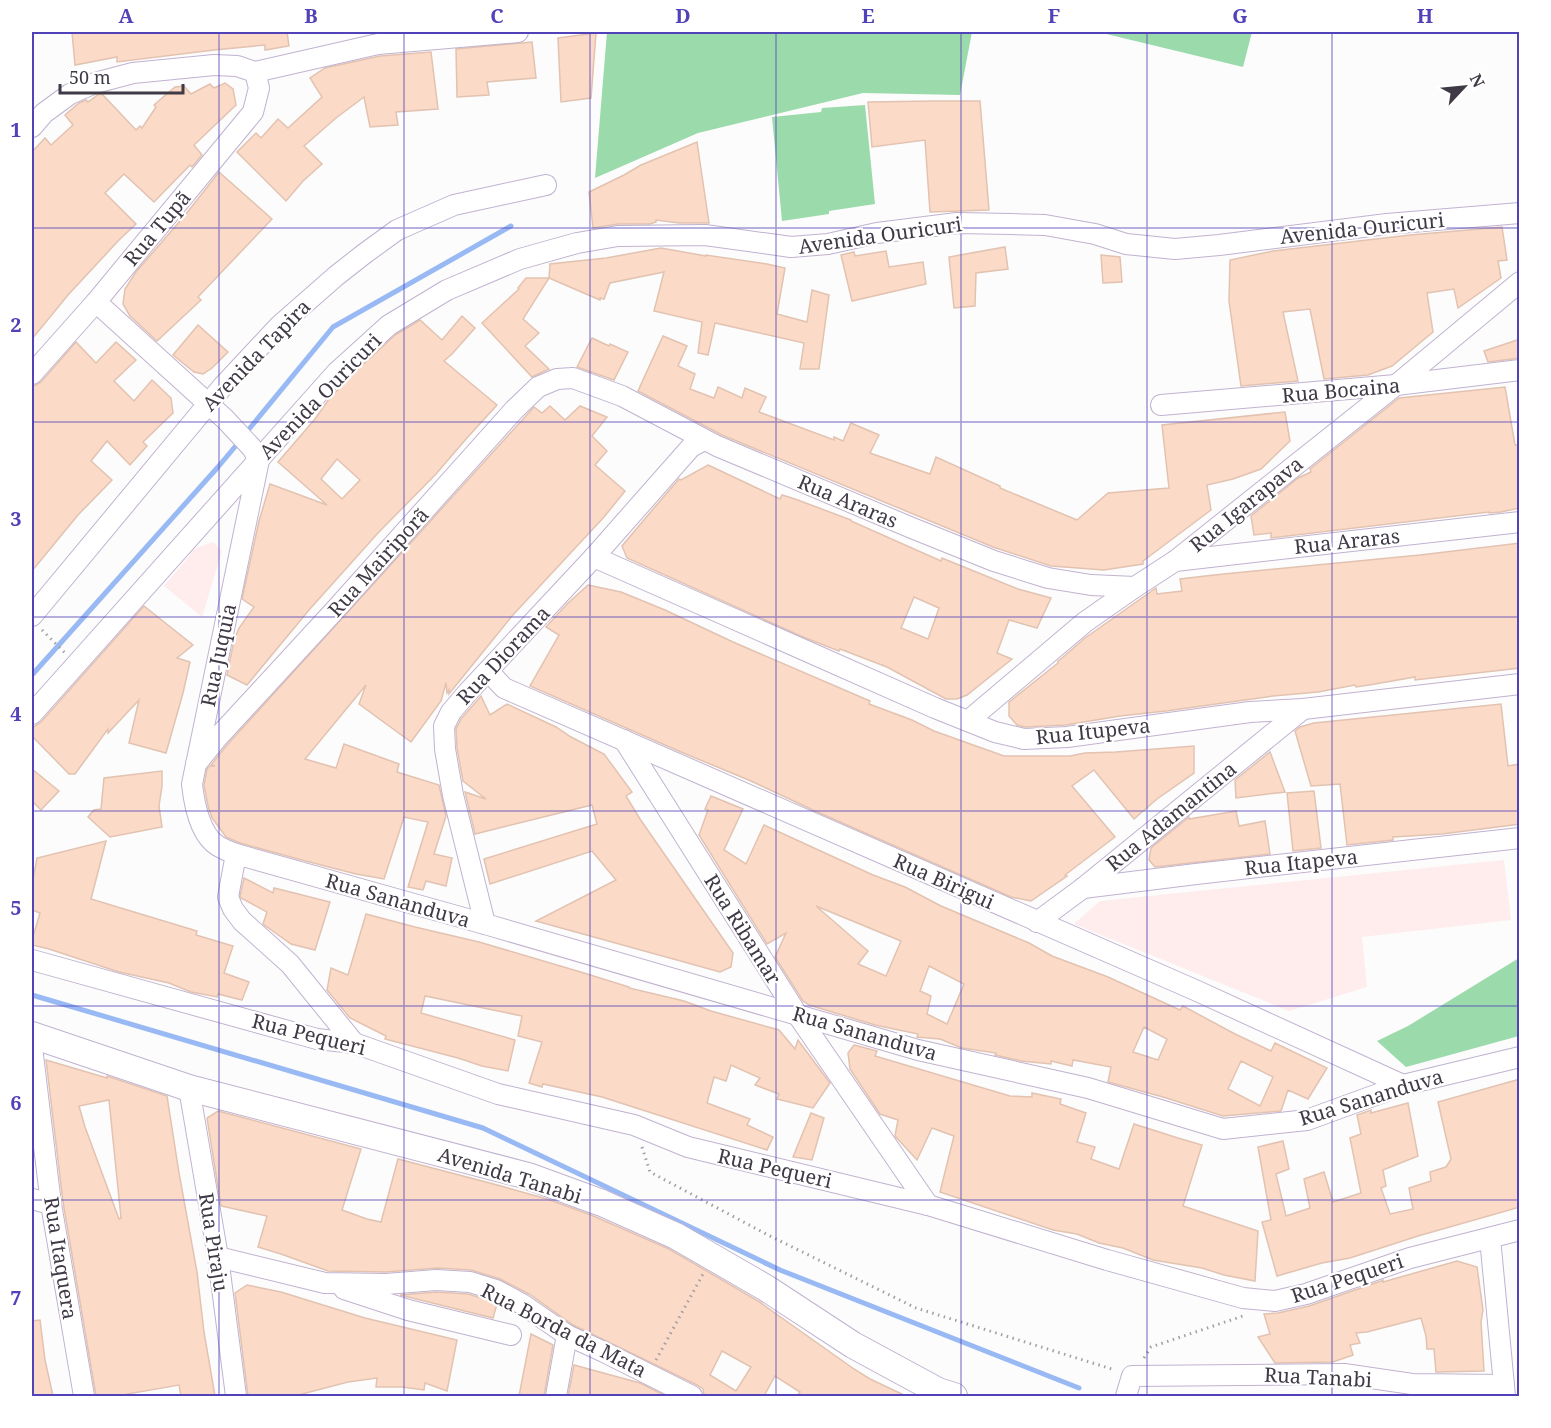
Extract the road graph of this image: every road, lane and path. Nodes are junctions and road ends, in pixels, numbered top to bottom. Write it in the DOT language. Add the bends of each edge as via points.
graph roads {
  1 [pos="518,32"];
  2 [pos="255,72"];
  3 [pos="32,127"];
  4 [pos="546,185"];
  5 [pos="1520,213"];
  6 [pos="1520,282"];
  7 [pos="96,302"];
  8 [pos="1520,370"];
  9 [pos="32,374"];
  10 [pos="573,378"];
  11 [pos="1396,386"];
  12 [pos="208,404"];
  13 [pos="1161,405"];
  14 [pos="704,440"];
  15 [pos="256,454"];
  16 [pos="1520,522"];
  17 [pos="594,558"];
  18 [pos="1175,561"];
  19 [pos="1135,587"];
  20 [pos="35,622"];
  21 [pos="67,655"];
  22 [pos="488,671"];
  23 [pos="1520,684"];
  24 [pos="1303,709"];
  25 [pos="32,714"];
  26 [pos="968,721"];
  27 [pos="624,740"];
  28 [pos="195,766"];
  29 [pos="1520,838"];
  30 [pos="216,845"];
  31 [pos="236,854"];
  32 [pos="1083,888"];
  33 [pos="1037,922"];
  34 [pos="485,924"];
  35 [pos="32,960"];
  36 [pos="797,1014"];
  37 [pos="32,1035"];
  38 [pos="354,1043"];
  39 [pos="32,1047"];
  40 [pos="1520,1057"];
  41 [pos="1403,1085"];
  42 [pos="189,1088"];
  43 [pos="634,1125"];
  44 [pos="32,1199"];
  45 [pos="51,1204"];
  46 [pos="928,1205"];
  47 [pos="1520,1230"];
  48 [pos="1490,1238"];
  49 [pos="218,1257"];
  50 [pos="706,1267"];
  51 [pos="325,1283"];
  52 [pos="1250,1314"];
  53 [pos="512,1335"];
  54 [pos="567,1335"];
  55 [pos="648,1374"];
  56 [pos="1132,1376"];
  57 [pos="1504,1390"];
  58 [pos="84,1396"];
  59 [pos="236,1396"];
  60 [pos="556,1396"];
  61 [pos="692,1396"];
  62 [pos="954,1396"];
  63 [pos="1126,1396"];
  1 -- 2 [label="street" via="378,44"];
  2 -- 3 [label="street" via="214,65 133,73 69,94"];
  2 -- 7 [label="street, Rua Tupã" via="259,88 253,112"];
  4 -- 12 [label="street, Avenida Tapira" via="454,205 397,230 279,326"];
  5 -- 15 [label="street, Avenida Ouricuri" via="1175,249 1126,244 1045,225 957,223 790,247 705,235 618,236 577,243 520,259 447,290 389,325"];
  6 -- 11 [label="street, Rua Igarapava"];
  7 -- 9 [label="street, Rua Tupã"];
  7 -- 12 [label="street"];
  8 -- 11 [label="street, Rua Bocaina"];
  10 -- 14 [label="street, Rua Araras" via="622,396"];
  10 -- 28 [label="street, Rua Mairiporã" via="557,379 538,387 514,410"];
  11 -- 13 [label="street, Rua Bocaina"];
  11 -- 18 [label="street, Rua Igarapava"];
  12 -- 15 [label="street"];
  12 -- 20 [label="street, Avenida Tapira"];
  14 -- 17 [label="street, Rua Diorama" via="691,447"];
  14 -- 19 [label="street, Rua Araras" via="994,561 1048,578"];
  15 -- 25 [label="street, Avenida Ouricuri"];
  15 -- 28 [label="street, Rua Juquia"];
  16 -- 18 [label="street, Rua Araras"];
  17 -- 22 [label="street, Rua Diorama"];
  17 -- 26 [label="street, Rua Itupeva"];
  18 -- 19 [label="street, Rua Igarapava"];
  19 -- 26 [label="street, Rua Igarapava" via="1085,622"];
  20 -- 21 [label="path"];
  22 -- 27 [label="street, Rua Birigui" via="504,688"];
  22 -- 34 [label="street, Rua Diorama" via="451,712 444,726 453,795"];
  23 -- 24 [label="street, Rua Itupeva"];
  24 -- 26 [label="street, Rua Itupeva" via="1024,739"];
  24 -- 32 [label="street, Rua Adamantina"];
  27 -- 33 [label="street, Rua Birigui"];
  27 -- 36 [label="street, Rua Ribamar"];
  28 -- 30 [label="street, Rua Juquia" via="195,805 206,833"];
  29 -- 32 [label="street, Rua Itapeva"];
  30 -- 31 [label="street, Rua Sananduva"];
  31 -- 34 [label="street, Rua Sananduva"];
  31 -- 38 [label="street" via="228,897 233,909 290,964"];
  32 -- 33 [label="street, Rua Adamantina"];
  33 -- 41 [label="street, Rua Birigui"];
  34 -- 36 [label="street, Rua Sananduva"];
  35 -- 38 [label="street, Rua Pequeri" via="317,1038"];
  36 -- 41 [label="street, Rua Sananduva" via="918,1050 1088,1088 1223,1128 1307,1120"];
  36 -- 46 [label="street, Rua Ribamar"];
  37 -- 42 [label="street, Avenida Tanabi"];
  38 -- 43 [label="street, Rua Pequeri" via="498,1094"];
  39 -- 45 [label="street, Rua Itaquera"];
  40 -- 41 [label="street, Rua Sananduva"];
  42 -- 49 [label="street, Rua Piraju"];
  42 -- 62 [label="street, Avenida Tanabi" via="528,1176 602,1203 676,1236 766,1288 853,1346"];
  43 -- 46 [label="street, Rua Pequeri" via="688,1147"];
  43 -- 56 [label="path" via="650,1172 768,1235 916,1308"];
  44 -- 45 [label="street"];
  45 -- 58 [label="street, Rua Itaquera"];
  46 -- 48 [label="street, Rua Pequeri" via="1243,1298 1275,1301 1410,1258"];
  47 -- 48 [label="street, Rua Pequeri"];
  48 -- 57 [label="street"];
  49 -- 51 [label="street, Rua Borda da Mata"];
  49 -- 59 [label="street, Rua Piraju"];
  50 -- 55 [label="path"];
  51 -- 53 [label="street" via="408,1310"];
  51 -- 54 [label="street, Rua Borda da Mata" via="470,1282 522,1304"];
  52 -- 56 [label="path" via="1151,1347"];
  54 -- 55 [label="street, Rua Borda da Mata"];
  54 -- 60 [label="street"];
  55 -- 61 [label="street, Rua Borda da Mata"];
  56 -- 57 [label="street, Rua Tanabi" via="1344,1374 1412,1384"];
  56 -- 63 [label="street"];
}
